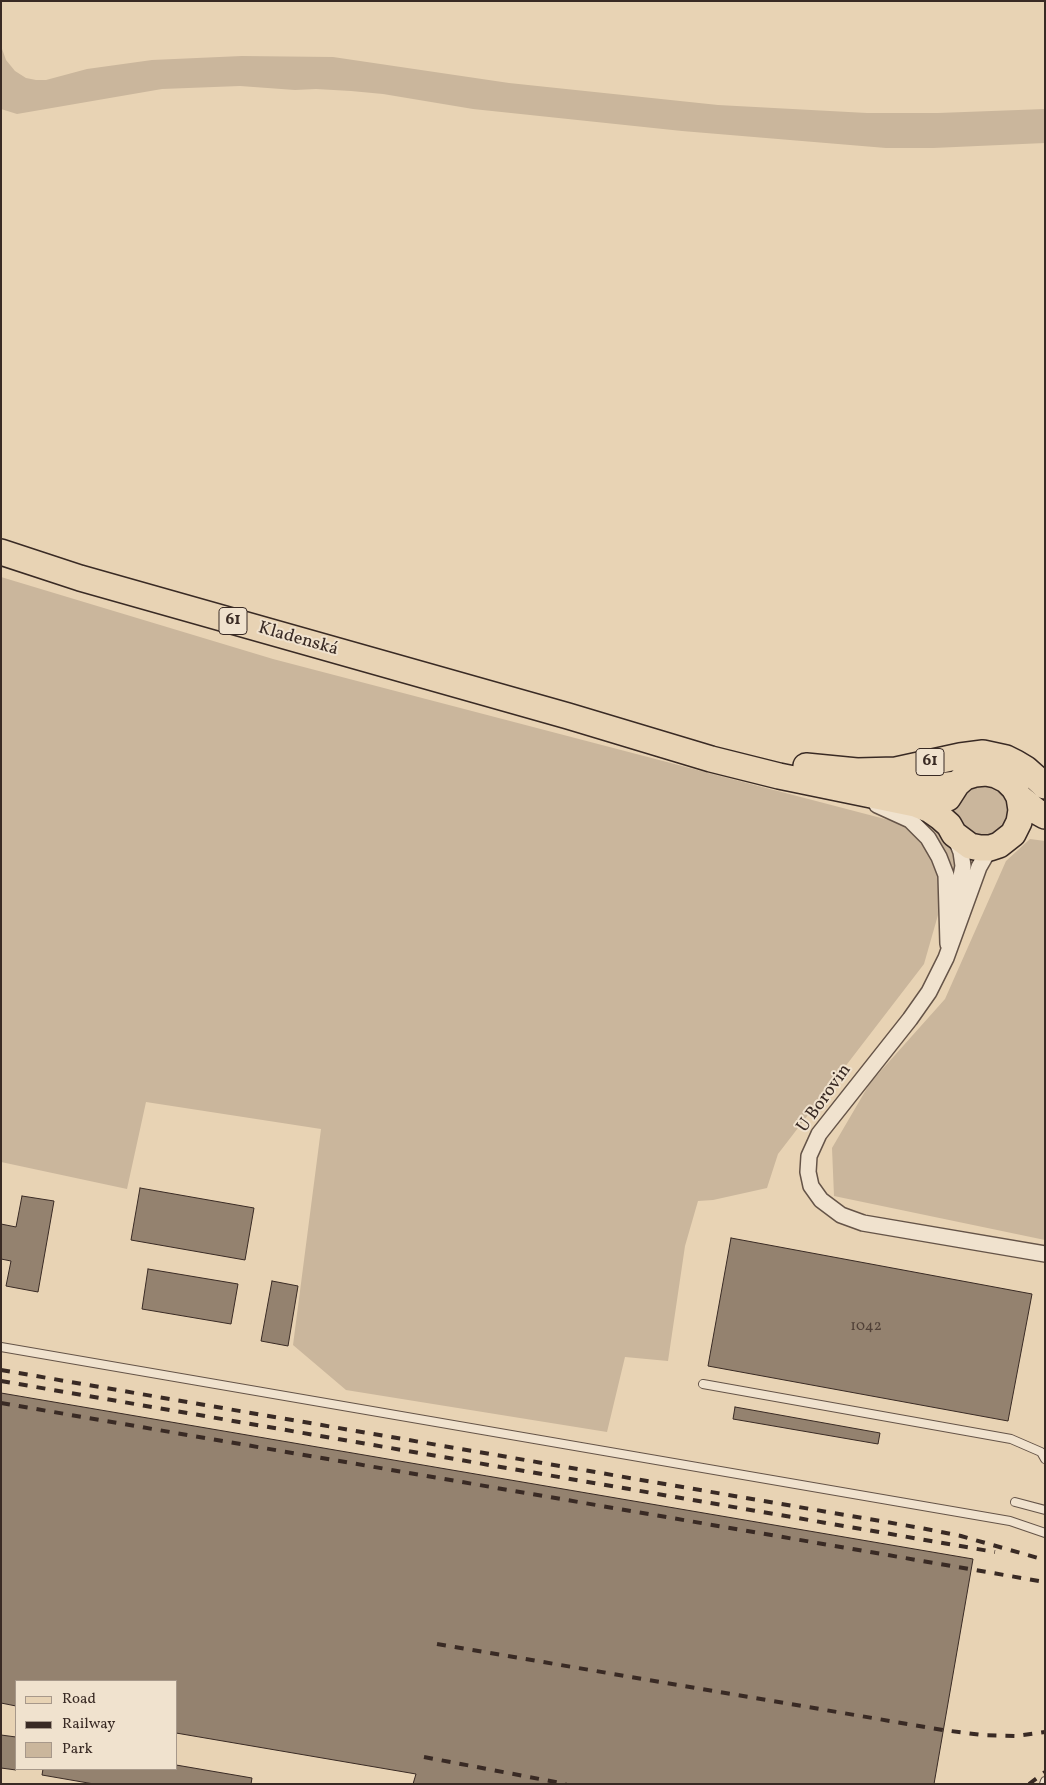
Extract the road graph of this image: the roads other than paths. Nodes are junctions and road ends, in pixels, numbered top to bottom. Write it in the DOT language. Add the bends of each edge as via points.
graph roads {
  1 [pos="1,552"];
  2 [pos="568,716"];
  3 [pos="806,766"];
  4 [pos="780,776"];
  5 [pos="956,784"];
  6 [pos="1045,786"];
  7 [pos="1019,797"];
  8 [pos="1045,816"];
  9 [pos="951,830"];
  10 [pos="1045,831"];
  11 [pos="1013,834"];
  12 [pos="990,848"];
  13 [pos="947,952"];
  14 [pos="1045,1254"];
  15 [pos="1,1347"];
  16 [pos="703,1384"];
  17 [pos="1045,1459"];
  18 [pos="1015,1502"];
  19 [pos="1045,1508"];
  20 [pos="1045,1533"];
  1 -- 2 [label="main road, Kladenská / 61" via="80,578"];
  2 -- 3 [label="main road, 61"];
  2 -- 4 [label="main road, 61"];
  3 -- 5 [label="main road, 61" via="906,787"];
  3 -- 6 [label="main road, 61" via="857,771 896,770 983,754 1016,763"];
  4 -- 9 [label="main road, 61" via="915,804 930,810"];
  4 -- 13 [label="street" via="886,808 910,820 928,838 946,875"];
  5 -- 7 [label="main road, 61" via="975,774 996,775 1006,780"];
  5 -- 9 [label="main road, 61" via="946,803"];
  7 -- 8 [label="main road, 61"];
  7 -- 11 [label="main road" via="1021,810"];
  9 -- 12 [label="main road, 61" via="970,846"];
  9 -- 13 [label="street" via="961,852 963,866"];
  10 -- 11 [label="main road"];
  11 -- 12 [label="main road"];
  12 -- 13 [label="street"];
  13 -- 14 [label="street, U Borovin" via="929,992 819,1134 809,1156 811,1186 821,1200 841,1215 863,1223"];
  15 -- 20 [label="lane" via="1010,1521"];
  16 -- 17 [label="lane" via="1011,1440 1041,1452"];
  18 -- 19 [label="lane"];
}
